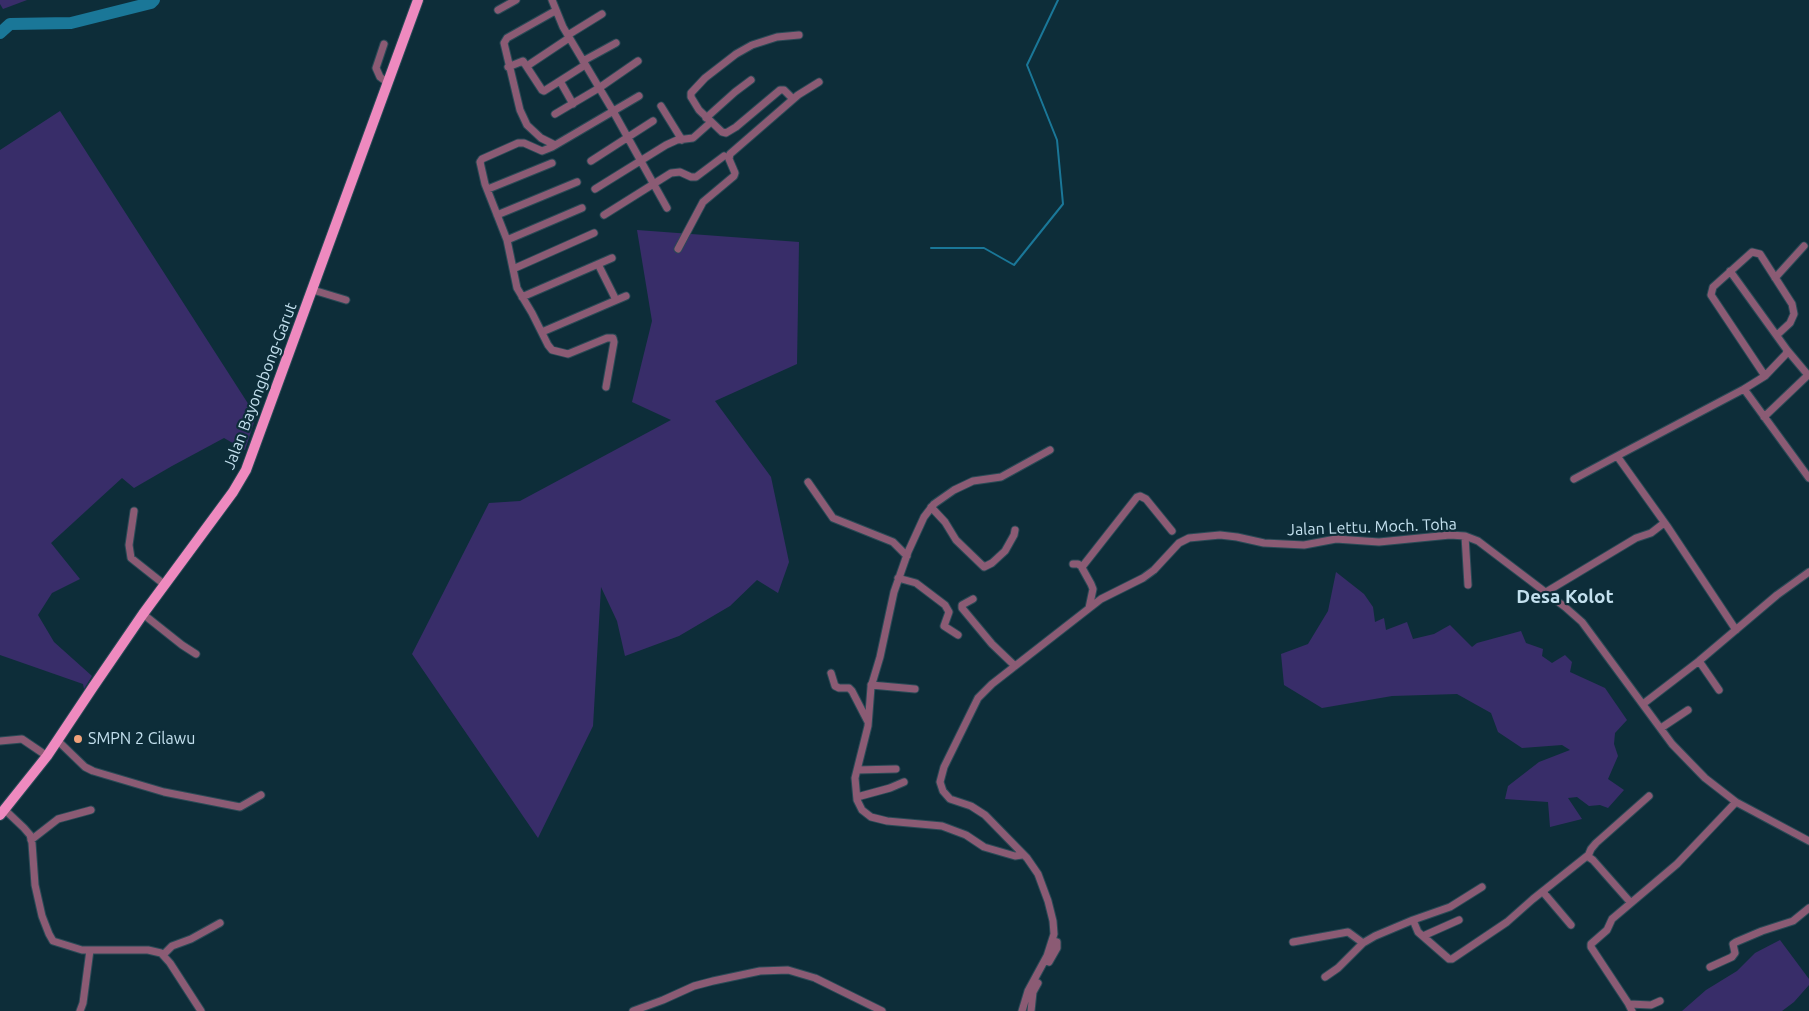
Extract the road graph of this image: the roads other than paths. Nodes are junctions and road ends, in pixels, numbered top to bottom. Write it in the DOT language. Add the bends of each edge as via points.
graph roads {
  1 [pos="418,0"];
  2 [pos="516,0"];
  3 [pos="552,0"];
  4 [pos="498,10"];
  5 [pos="555,11"];
  6 [pos="602,14"];
  7 [pos="799,35"];
  8 [pos="568,36"];
  9 [pos="616,43"];
  10 [pos="384,44"];
  11 [pos="638,61"];
  12 [pos="584,63"];
  13 [pos="527,66"];
  14 [pos="508,67"];
  15 [pos="751,80"];
  16 [pos="560,81"];
  17 [pos="819,82"];
  18 [pos="388,83"];
  19 [pos="599,88"];
  20 [pos="639,96"];
  21 [pos="793,99"];
  22 [pos="573,104"];
  23 [pos="661,106"];
  24 [pos="613,111"];
  25 [pos="555,114"];
  26 [pos="709,120"];
  27 [pos="653,121"];
  28 [pos="627,137"];
  29 [pos="682,140"];
  30 [pos="554,146"];
  31 [pos="724,156"];
  32 [pos="591,161"];
  33 [pos="639,161"];
  34 [pos="552,163"];
  35 [pos="577,182"];
  36 [pos="653,185"];
  37 [pos="488,189"];
  38 [pos="595,189"];
  39 [pos="582,208"];
  40 [pos="667,208"];
  41 [pos="497,215"];
  42 [pos="604,215"];
  43 [pos="594,233"];
  44 [pos="507,240"];
  45 [pos="1804,246"];
  46 [pos="678,249"];
  47 [pos="612,258"];
  48 [pos="598,264"];
  49 [pos="513,269"];
  50 [pos="1730,271"];
  51 [pos="1775,278"];
  52 [pos="313,290"];
  53 [pos="522,296"];
  54 [pos="626,296"];
  55 [pos="346,300"];
  56 [pos="616,300"];
  57 [pos="542,332"];
  58 [pos="1777,335"];
  59 [pos="1787,350"];
  60 [pos="1765,376"];
  61 [pos="606,387"];
  62 [pos="1744,389"];
  63 [pos="1764,418"];
  64 [pos="1050,450"];
  65 [pos="1617,456"];
  66 [pos="1809,478"];
  67 [pos="1574,479"];
  68 [pos="808,482"];
  69 [pos="932,507"];
  70 [pos="134,511"];
  71 [pos="1664,523"];
  72 [pos="1015,530"];
  73 [pos="1172,531"];
  74 [pos="1465,536"];
  75 [pos="907,556"];
  76 [pos="1073,564"];
  77 [pos="1082,567"];
  78 [pos="1809,572"];
  79 [pos="903,579"];
  80 [pos="164,585"];
  81 [pos="1468,585"];
  82 [pos="1546,592"];
  83 [pos="973,599"];
  84 [pos="1089,608"];
  85 [pos="143,614"];
  86 [pos="1736,630"];
  87 [pos="958,635"];
  88 [pos="196,654"];
  89 [pos="1699,661"];
  90 [pos="1014,666"];
  91 [pos="831,673"];
  92 [pos="875,686"];
  93 [pos="915,689"];
  94 [pos="1719,690"];
  95 [pos="1643,704"];
  96 [pos="1688,710"];
  97 [pos="868,723"];
  98 [pos="1661,728"];
  99 [pos="57,740"];
  100 [pos="0,741"];
  101 [pos="47,756"];
  102 [pos="896,769"];
  103 [pos="860,770"];
  104 [pos="904,782"];
  105 [pos="261,795"];
  106 [pos="859,796"];
  107 [pos="1649,796"];
  108 [pos="1736,802"];
  109 [pos="91,810"];
  110 [pos="2,812"];
  111 [pos="31,840"];
  112 [pos="1809,841"];
  113 [pos="1022,855"];
  114 [pos="1588,856"];
  115 [pos="1482,887"];
  116 [pos="1543,892"];
  117 [pos="1631,902"];
  118 [pos="1809,908"];
  119 [pos="1413,920"];
  120 [pos="1459,920"];
  121 [pos="220,923"];
  122 [pos="1571,925"];
  123 [pos="1423,936"];
  124 [pos="1052,941"];
  125 [pos="1293,942"];
  126 [pos="1363,943"];
  127 [pos="90,950"];
  128 [pos="162,955"];
  129 [pos="1710,967"];
  130 [pos="1324,977"];
  131 [pos="1660,1001"];
  132 [pos="651,1008"];
  133 [pos="1629,1009"];
  134 [pos="80,1011"];
  135 [pos="200,1011"];
  136 [pos="633,1011"];
  137 [pos="882,1011"];
  138 [pos="1022,1011"];
  139 [pos="1031,1011"];
  1 -- 18 [label="main road, Jalan Bayongbong-Garut"];
  2 -- 4 [label="street"];
  3 -- 5 [label="street"];
  5 -- 8 [label="street"];
  5 -- 14 [label="street" via="505,40"];
  6 -- 8 [label="street"];
  7 -- 26 [label="street" via="777,37 752,45 705,78 691,97"];
  8 -- 12 [label="street"];
  8 -- 13 [label="street"];
  9 -- 12 [label="street"];
  10 -- 18 [label="street" via="376,68"];
  11 -- 19 [label="street"];
  12 -- 16 [label="street"];
  12 -- 19 [label="street"];
  13 -- 14 [label="street" via="523,61"];
  13 -- 16 [label="street" via="543,91"];
  14 -- 30 [label="street" via="527,124"];
  15 -- 26 [label="street"];
  16 -- 22 [label="street"];
  17 -- 21 [label="street"];
  18 -- 52 [label="main road, Jalan Bayongbong-Garut"];
  19 -- 22 [label="street"];
  19 -- 24 [label="street"];
  20 -- 24 [label="street"];
  21 -- 26 [label="street" via="780,90 728,133 722,132"];
  21 -- 46 [label="street" via="730,154 735,175 703,202"];
  22 -- 25 [label="street"];
  23 -- 29 [label="street"];
  24 -- 28 [label="street"];
  24 -- 30 [label="street"];
  26 -- 29 [label="street" via="693,138"];
  27 -- 28 [label="street"];
  28 -- 32 [label="street"];
  28 -- 33 [label="street"];
  29 -- 33 [label="street" via="666,145"];
  30 -- 37 [label="street" via="542,151 518,143 482,158 480,164"];
  31 -- 36 [label="street" via="696,178 675,171"];
  33 -- 36 [label="street"];
  33 -- 38 [label="street"];
  34 -- 37 [label="street"];
  35 -- 41 [label="street"];
  36 -- 40 [label="street"];
  36 -- 42 [label="street"];
  37 -- 41 [label="street"];
  39 -- 44 [label="street"];
  41 -- 44 [label="street"];
  43 -- 49 [label="street"];
  44 -- 49 [label="street"];
  45 -- 51 [label="street"];
  47 -- 48 [label="street"];
  48 -- 53 [label="street"];
  48 -- 56 [label="street"];
  49 -- 53 [label="street"];
  50 -- 51 [label="street" via="1749,254 1756,252"];
  50 -- 58 [label="street"];
  50 -- 60 [label="street" via="1713,287 1711,295"];
  51 -- 58 [label="street" via="1792,304 1794,314 1790,323"];
  52 -- 55 [label="street"];
  52 -- 80 [label="main road, Jalan Bayongbong-Garut" via="246,470"];
  53 -- 57 [label="street"];
  54 -- 56 [label="street"];
  56 -- 57 [label="street"];
  57 -- 61 [label="street" via="552,350 568,354 613,338"];
  58 -- 59 [label="street"];
  59 -- 60 [label="street"];
  59 -- 63 [label="street" via="1808,375"];
  60 -- 62 [label="street"];
  62 -- 63 [label="street"];
  62 -- 65 [label="street"];
  63 -- 66 [label="street"];
  64 -- 69 [label="street" via="1002,477 964,485"];
  65 -- 67 [label="street"];
  65 -- 71 [label="street"];
  68 -- 75 [label="street" via="833,518 893,542"];
  69 -- 72 [label="street" via="956,540 984,566 1005,550"];
  69 -- 75 [label="street" via="924,517"];
  70 -- 80 [label="street" via="129,545 131,558"];
  71 -- 82 [label="street"];
  71 -- 86 [label="street"];
  73 -- 77 [label="street" via="1146,499 1137,497"];
  74 -- 81 [label="street"];
  74 -- 82 [label="street, Jalan Lettu. Moch. Toha" via="1486,546"];
  74 -- 84 [label="street, Jalan Lettu. Moch. Toha" via="1400,542 1336,539 1304,545 1220,535 1196,537 1179,543 1154,570"];
  75 -- 79 [label="street"];
  76 -- 77 [label="street"];
  77 -- 84 [label="street" via="1093,589"];
  78 -- 86 [label="street"];
  79 -- 87 [label="street" via="916,583 948,608 944,626"];
  79 -- 92 [label="street"];
  80 -- 85 [label="main road, Jalan Bayongbong-Garut"];
  82 -- 95 [label="street, Jalan Lettu. Moch. Toha" via="1582,622"];
  83 -- 90 [label="street" via="962,608"];
  84 -- 90 [label="street, Jalan Lettu. Moch. Toha"];
  85 -- 88 [label="street"];
  85 -- 99 [label="main road, Jalan Bayongbong-Garut"];
  86 -- 89 [label="street"];
  89 -- 94 [label="street"];
  89 -- 95 [label="street"];
  90 -- 113 [label="street, Jalan Lettu. Moch. Toha" via="978,698 947,760 940,782 950,799 985,815"];
  91 -- 97 [label="street" via="835,686 852,691"];
  92 -- 93 [label="street"];
  92 -- 97 [label="street" via="868,703"];
  95 -- 98 [label="street, Jalan Lettu. Moch. Toha"];
  96 -- 98 [label="street"];
  97 -- 103 [label="street"];
  98 -- 108 [label="street, Jalan Lettu. Moch. Toha" via="1686,760"];
  99 -- 101 [label="main road, Jalan Bayongbong-Garut"];
  99 -- 105 [label="street" via="93,771 164,792 240,808"];
  100 -- 101 [label="street" via="22,739"];
  101 -- 110 [label="main road, Jalan Bayongbong-Garut"];
  102 -- 103 [label="street"];
  103 -- 106 [label="street" via="855,778"];
  104 -- 106 [label="street"];
  106 -- 113 [label="street" via="862,810 871,817 942,826 966,834 984,846 1015,856"];
  107 -- 114 [label="street" via="1596,843"];
  108 -- 112 [label="street, Jalan Lettu. Moch. Toha"];
  108 -- 117 [label="street" via="1677,864"];
  109 -- 111 [label="street" via="58,818"];
  110 -- 111 [label="street" via="24,828"];
  111 -- 127 [label="street" via="35,885 49,934 60,944"];
  113 -- 124 [label="street, Jalan Lettu. Moch. Toha" via="1038,874 1048,902 1053,921"];
  114 -- 116 [label="street"];
  114 -- 117 [label="street"];
  115 -- 119 [label="street" via="1450,908"];
  116 -- 122 [label="street"];
  116 -- 123 [label="street" via="1507,922 1452,959"];
  117 -- 133 [label="street" via="1591,944"];
  118 -- 129 [label="street" via="1793,921 1736,942 1732,957"];
  119 -- 123 [label="street"];
  119 -- 126 [label="street"];
  120 -- 123 [label="street"];
  121 -- 128 [label="street" via="172,946"];
  124 -- 138 [label="street, Jalan Lettu. Moch. Toha"];
  124 -- 139 [label="street" via="1057,942 1057,948 1033,992"];
  125 -- 126 [label="street" via="1348,932"];
  126 -- 130 [label="street"];
  127 -- 128 [label="street" via="148,950"];
  127 -- 134 [label="street"];
  128 -- 135 [label="street"];
  131 -- 133 [label="street"];
  132 -- 136 [label="street"];
  132 -- 137 [label="street" via="694,986 760,971 788,970 815,978"];
}
